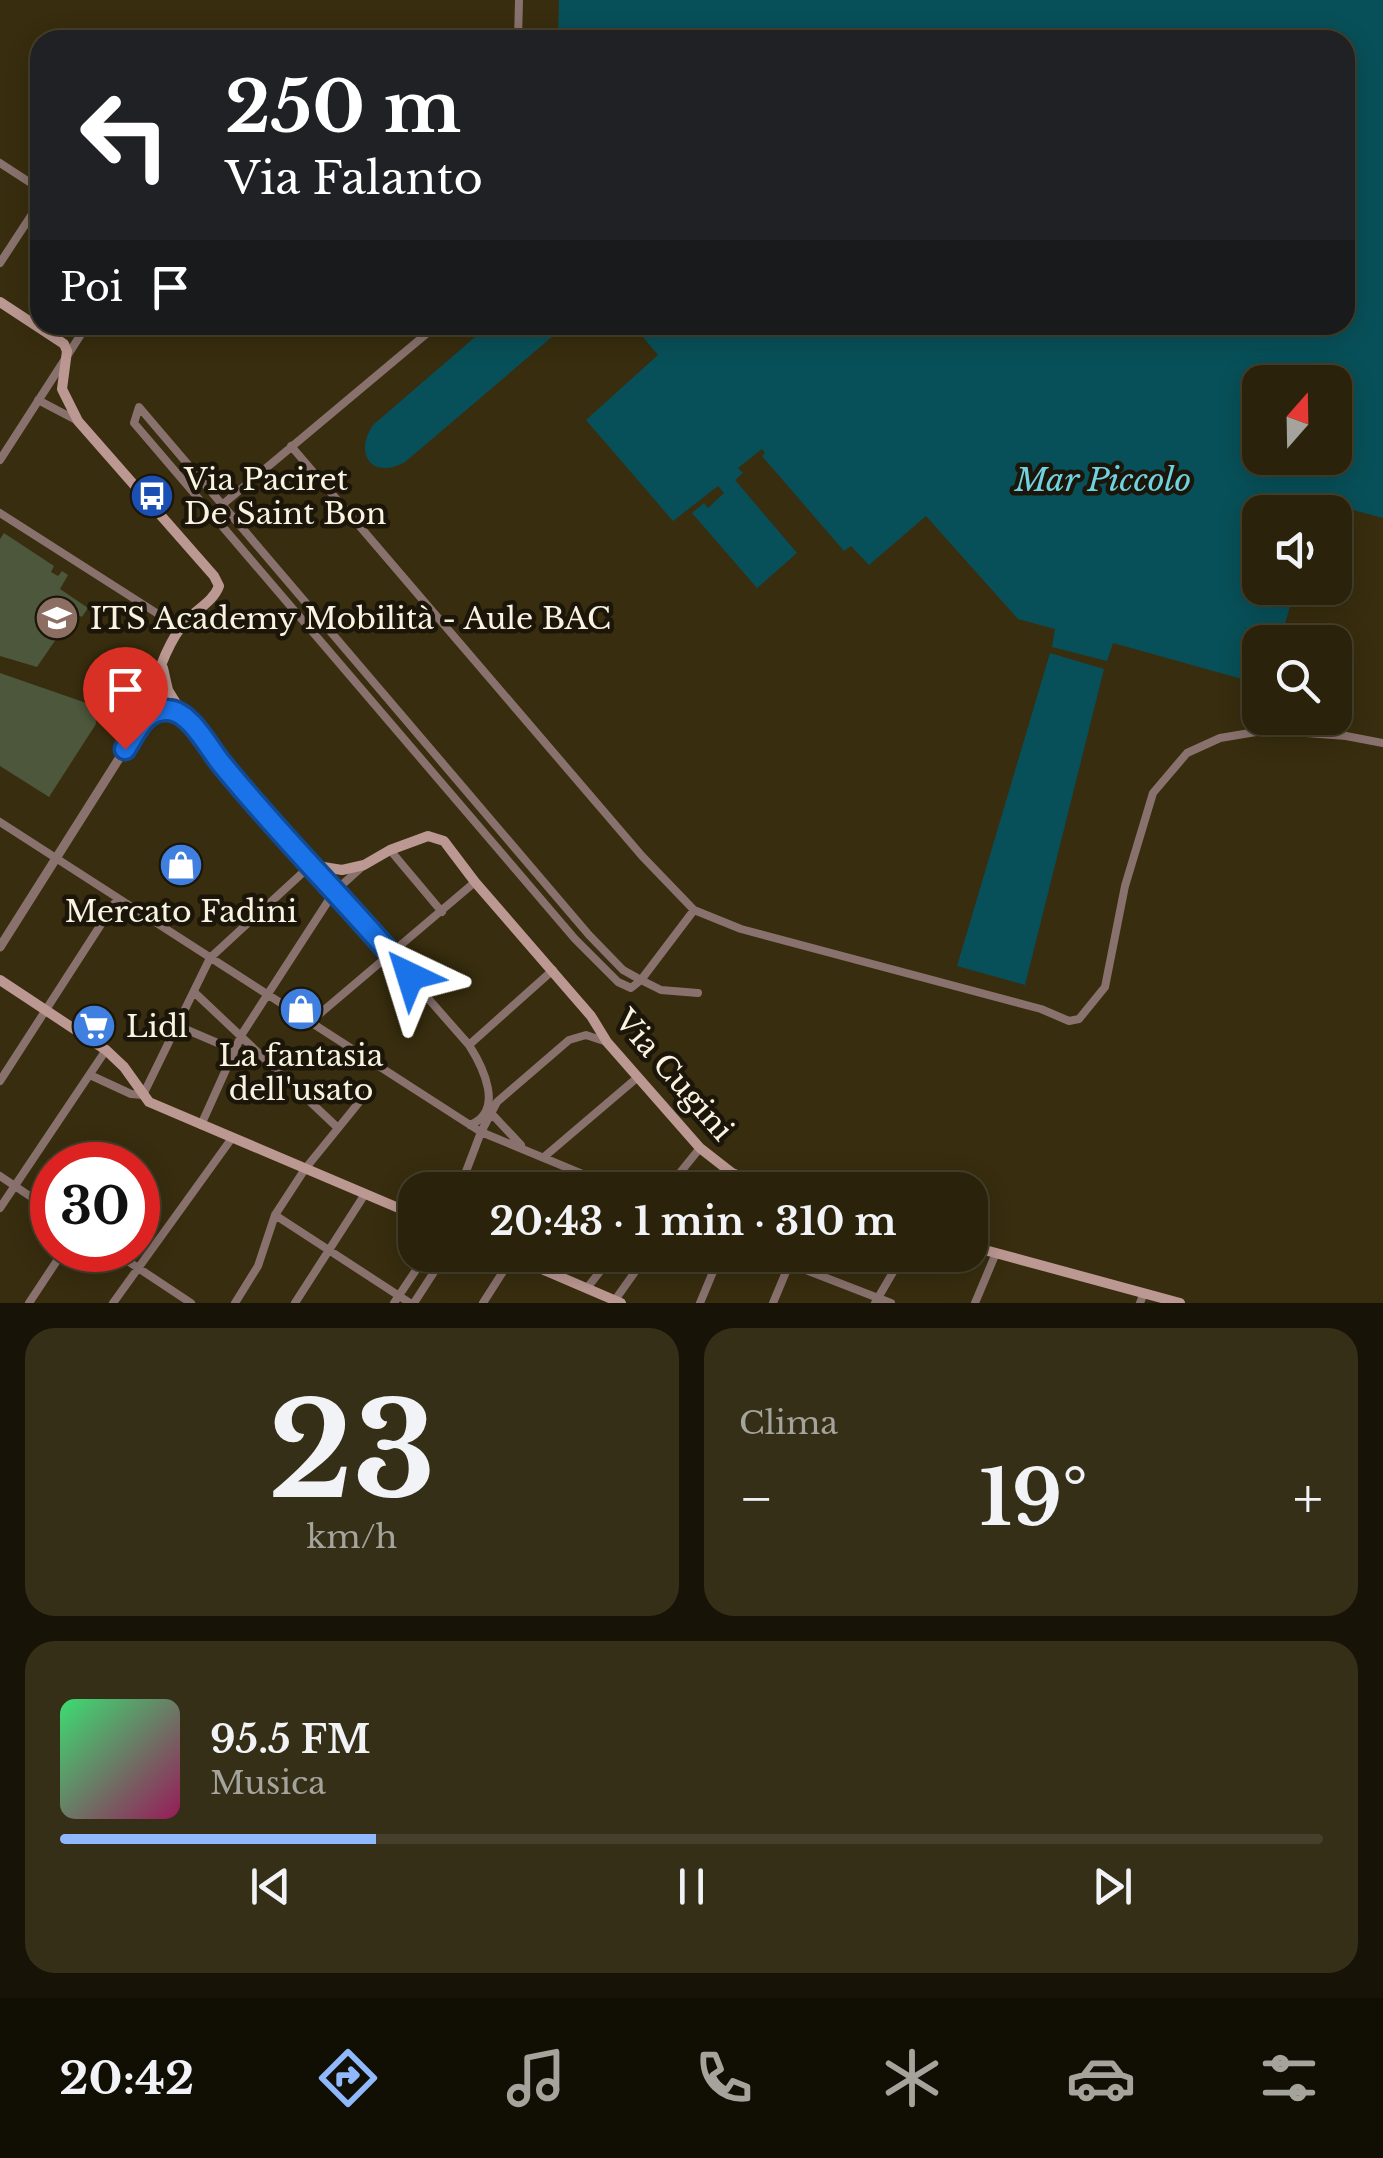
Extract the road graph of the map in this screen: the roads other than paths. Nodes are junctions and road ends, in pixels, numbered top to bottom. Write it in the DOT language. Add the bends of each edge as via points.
graph roads {
  1 [pos="519,0"];
  2 [pos="518,30"];
  3 [pos="0,163"];
  4 [pos="30,182"];
  5 [pos="30,217"];
  6 [pos="0,263"];
  7 [pos="0,302"];
  8 [pos="30,321"];
  9 [pos="52,335"];
  10 [pos="82,335"];
  11 [pos="425,335"];
  12 [pos="65,361"];
  13 [pos="38,400"];
  14 [pos="78,421"];
  15 [pos="291,446"];
  16 [pos="0,460"];
  17 [pos="222,504"];
  18 [pos="0,513"];
  19 [pos="180,628"];
  20 [pos="163,667"];
  21 [pos="184,717"];
  22 [pos="144,719"];
  23 [pos="1383,743"];
  24 [pos="0,822"];
  25 [pos="390,850"];
  26 [pos="57,859"];
  27 [pos="311,865"];
  28 [pos="364,866"];
  29 [pos="475,882"];
  30 [pos="334,892"];
  31 [pos="118,898"];
  32 [pos="694,910"];
  33 [pos="442,912"];
  34 [pos="0,946"];
  35 [pos="391,953"];
  36 [pos="210,958"];
  37 [pos="553,970"];
  38 [pos="0,980"];
  39 [pos="641,980"];
  40 [pos="194,992"];
  41 [pos="698,993"];
  42 [pos="268,995"];
  43 [pos="46,1011"];
  44 [pos="310,1022"];
  45 [pos="178,1026"];
  46 [pos="242,1034"];
  47 [pos="607,1042"];
  48 [pos="469,1045"];
  49 [pos="106,1050"];
  50 [pos="234,1050"];
  51 [pos="90,1075"];
  52 [pos="638,1078"];
  53 [pos="0,1081"];
  54 [pos="488,1084"];
  55 [pos="508,1092"];
  56 [pos="143,1095"];
  57 [pos="365,1095"];
  58 [pos="490,1112"];
  59 [pos="201,1125"];
  60 [pos="470,1125"];
  61 [pos="338,1128"];
  62 [pos="481,1132"];
  63 [pos="232,1138"];
  64 [pos="700,1148"];
  65 [pos="525,1150"];
  66 [pos="544,1157"];
  67 [pos="305,1169"];
  68 [pos="465,1172"];
  69 [pos="579,1172"];
  70 [pos="681,1172"];
  71 [pos="730,1172"];
  72 [pos="0,1176"];
  73 [pos="15,1186"];
  74 [pos="365,1194"];
  75 [pos="30,1196"];
  76 [pos="0,1208"];
  77 [pos="398,1208"];
  78 [pos="274,1215"];
  79 [pos="160,1238"];
  80 [pos="328,1250"];
  81 [pos="988,1251"];
  82 [pos="996,1253"];
  83 [pos="49,1272"];
  84 [pos="135,1272"];
  85 [pos="144,1272"];
  86 [pos="415,1272"];
  87 [pos="433,1272"];
  88 [pos="501,1272"];
  89 [pos="548,1272"];
  90 [pos="599,1272"];
  91 [pos="637,1272"];
  92 [pos="713,1272"];
  93 [pos="786,1272"];
  94 [pos="817,1272"];
  95 [pos="893,1272"];
  96 [pos="586,1288"];
  97 [pos="1139,1295"];
  98 [pos="597,1298"];
  99 [pos="397,1300"];
  100 [pos="876,1301"];
  101 [pos="618,1302"];
  102 [pos="29,1303"];
  103 [pos="113,1303"];
  104 [pos="191,1303"];
  105 [pos="235,1303"];
  106 [pos="295,1303"];
  107 [pos="412,1303"];
  108 [pos="482,1303"];
  109 [pos="700,1303"];
  110 [pos="773,1303"];
  111 [pos="891,1303"];
  112 [pos="975,1303"];
  113 [pos="1180,1303"];
  1 -- 2 [label="street"];
  3 -- 4 [label="street"];
  5 -- 6 [label="street"];
  7 -- 8 [label="main road"];
  9 -- 12 [label="main road" via="63,342"];
  10 -- 12 [label="street"];
  11 -- 15 [label="street"];
  12 -- 13 [label="street"];
  12 -- 14 [label="main road" via="62,388"];
  13 -- 14 [label="street"];
  13 -- 16 [label="street"];
  14 -- 19 [label="main road" via="219,586"];
  15 -- 17 [label="street"];
  15 -- 32 [label="street"];
  17 -- 39 [label="street" via="589,935"];
  17 -- 39 [label="street" via="139,407 134,422 575,938 618,982 631,988"];
  18 -- 19 [label="street"];
  19 -- 20 [label="main road"];
  20 -- 21 [label="main road"];
  20 -- 22 [label="main road"];
  21 -- 22 [label="main road" via="161,710"];
  21 -- 27 [label="main road"];
  22 -- 26 [label="street"];
  23 -- 32 [label="street" via="1268,730 1220,738 1188,753 1153,793 1124,886 1105,987 1078,1019 740,929"];
  24 -- 26 [label="street"];
  25 -- 28 [label="main road, Via Cugini"];
  25 -- 29 [label="main road, Via Cugini" via="428,836 444,842"];
  25 -- 33 [label="street"];
  26 -- 31 [label="street"];
  26 -- 34 [label="street"];
  27 -- 28 [label="main road"];
  27 -- 30 [label="street"];
  27 -- 36 [label="street"];
  28 -- 30 [label="street"];
  29 -- 33 [label="street"];
  29 -- 37 [label="main road, Via Cugini"];
  30 -- 35 [label="street"];
  30 -- 42 [label="street"];
  31 -- 36 [label="street"];
  31 -- 43 [label="street"];
  32 -- 39 [label="street"];
  33 -- 35 [label="street"];
  35 -- 44 [label="street"];
  35 -- 48 [label="street"];
  36 -- 40 [label="street"];
  36 -- 42 [label="street"];
  37 -- 47 [label="main road, Via Cugini"];
  37 -- 48 [label="street"];
  38 -- 43 [label="main road"];
  39 -- 41 [label="street" via="661,990"];
  40 -- 45 [label="street"];
  40 -- 46 [label="street"];
  42 -- 44 [label="street"];
  42 -- 46 [label="street"];
  43 -- 49 [label="main road"];
  43 -- 53 [label="street"];
  44 -- 60 [label="street"];
  45 -- 50 [label="street"];
  45 -- 56 [label="street"];
  46 -- 50 [label="street"];
  46 -- 61 [label="street"];
  47 -- 52 [label="main road, Via Cugini"];
  47 -- 55 [label="street" via="586,1035 570,1040"];
  48 -- 54 [label="street"];
  49 -- 51 [label="street"];
  49 -- 56 [label="main road"];
  50 -- 59 [label="street"];
  51 -- 56 [label="street"];
  51 -- 73 [label="street"];
  52 -- 64 [label="main road, Via Cugini"];
  52 -- 66 [label="street"];
  54 -- 55 [label="street"];
  54 -- 60 [label="street" via="482,1118"];
  55 -- 58 [label="street"];
  56 -- 59 [label="main road"];
  57 -- 61 [label="street"];
  58 -- 62 [label="street"];
  58 -- 65 [label="street"];
  59 -- 63 [label="main road"];
  60 -- 62 [label="street"];
  61 -- 67 [label="street"];
  62 -- 65 [label="street"];
  62 -- 68 [label="street"];
  63 -- 67 [label="main road"];
  63 -- 79 [label="street"];
  64 -- 70 [label="street"];
  64 -- 71 [label="main road, Via Cugini"];
  65 -- 66 [label="street"];
  66 -- 69 [label="street"];
  67 -- 74 [label="main road"];
  67 -- 78 [label="street"];
  72 -- 73 [label="street"];
  73 -- 75 [label="street"];
  73 -- 76 [label="street"];
  74 -- 77 [label="main road"];
  74 -- 80 [label="street"];
  78 -- 80 [label="street"];
  78 -- 105 [label="street" via="258,1266"];
  80 -- 99 [label="street"];
  80 -- 106 [label="street"];
  81 -- 82 [label="main road"];
  82 -- 97 [label="main road"];
  82 -- 112 [label="street"];
  83 -- 102 [label="street"];
  84 -- 103 [label="street"];
  85 -- 104 [label="street"];
  86 -- 99 [label="street"];
  87 -- 107 [label="street"];
  88 -- 108 [label="street"];
  89 -- 96 [label="main road"];
  90 -- 96 [label="street"];
  91 -- 101 [label="street"];
  92 -- 109 [label="street"];
  93 -- 110 [label="street"];
  94 -- 100 [label="street"];
  95 -- 100 [label="street"];
  96 -- 98 [label="main road"];
  97 -- 113 [label="main road"];
  98 -- 101 [label="main road"];
  99 -- 107 [label="street"];
  100 -- 111 [label="street"];
}
